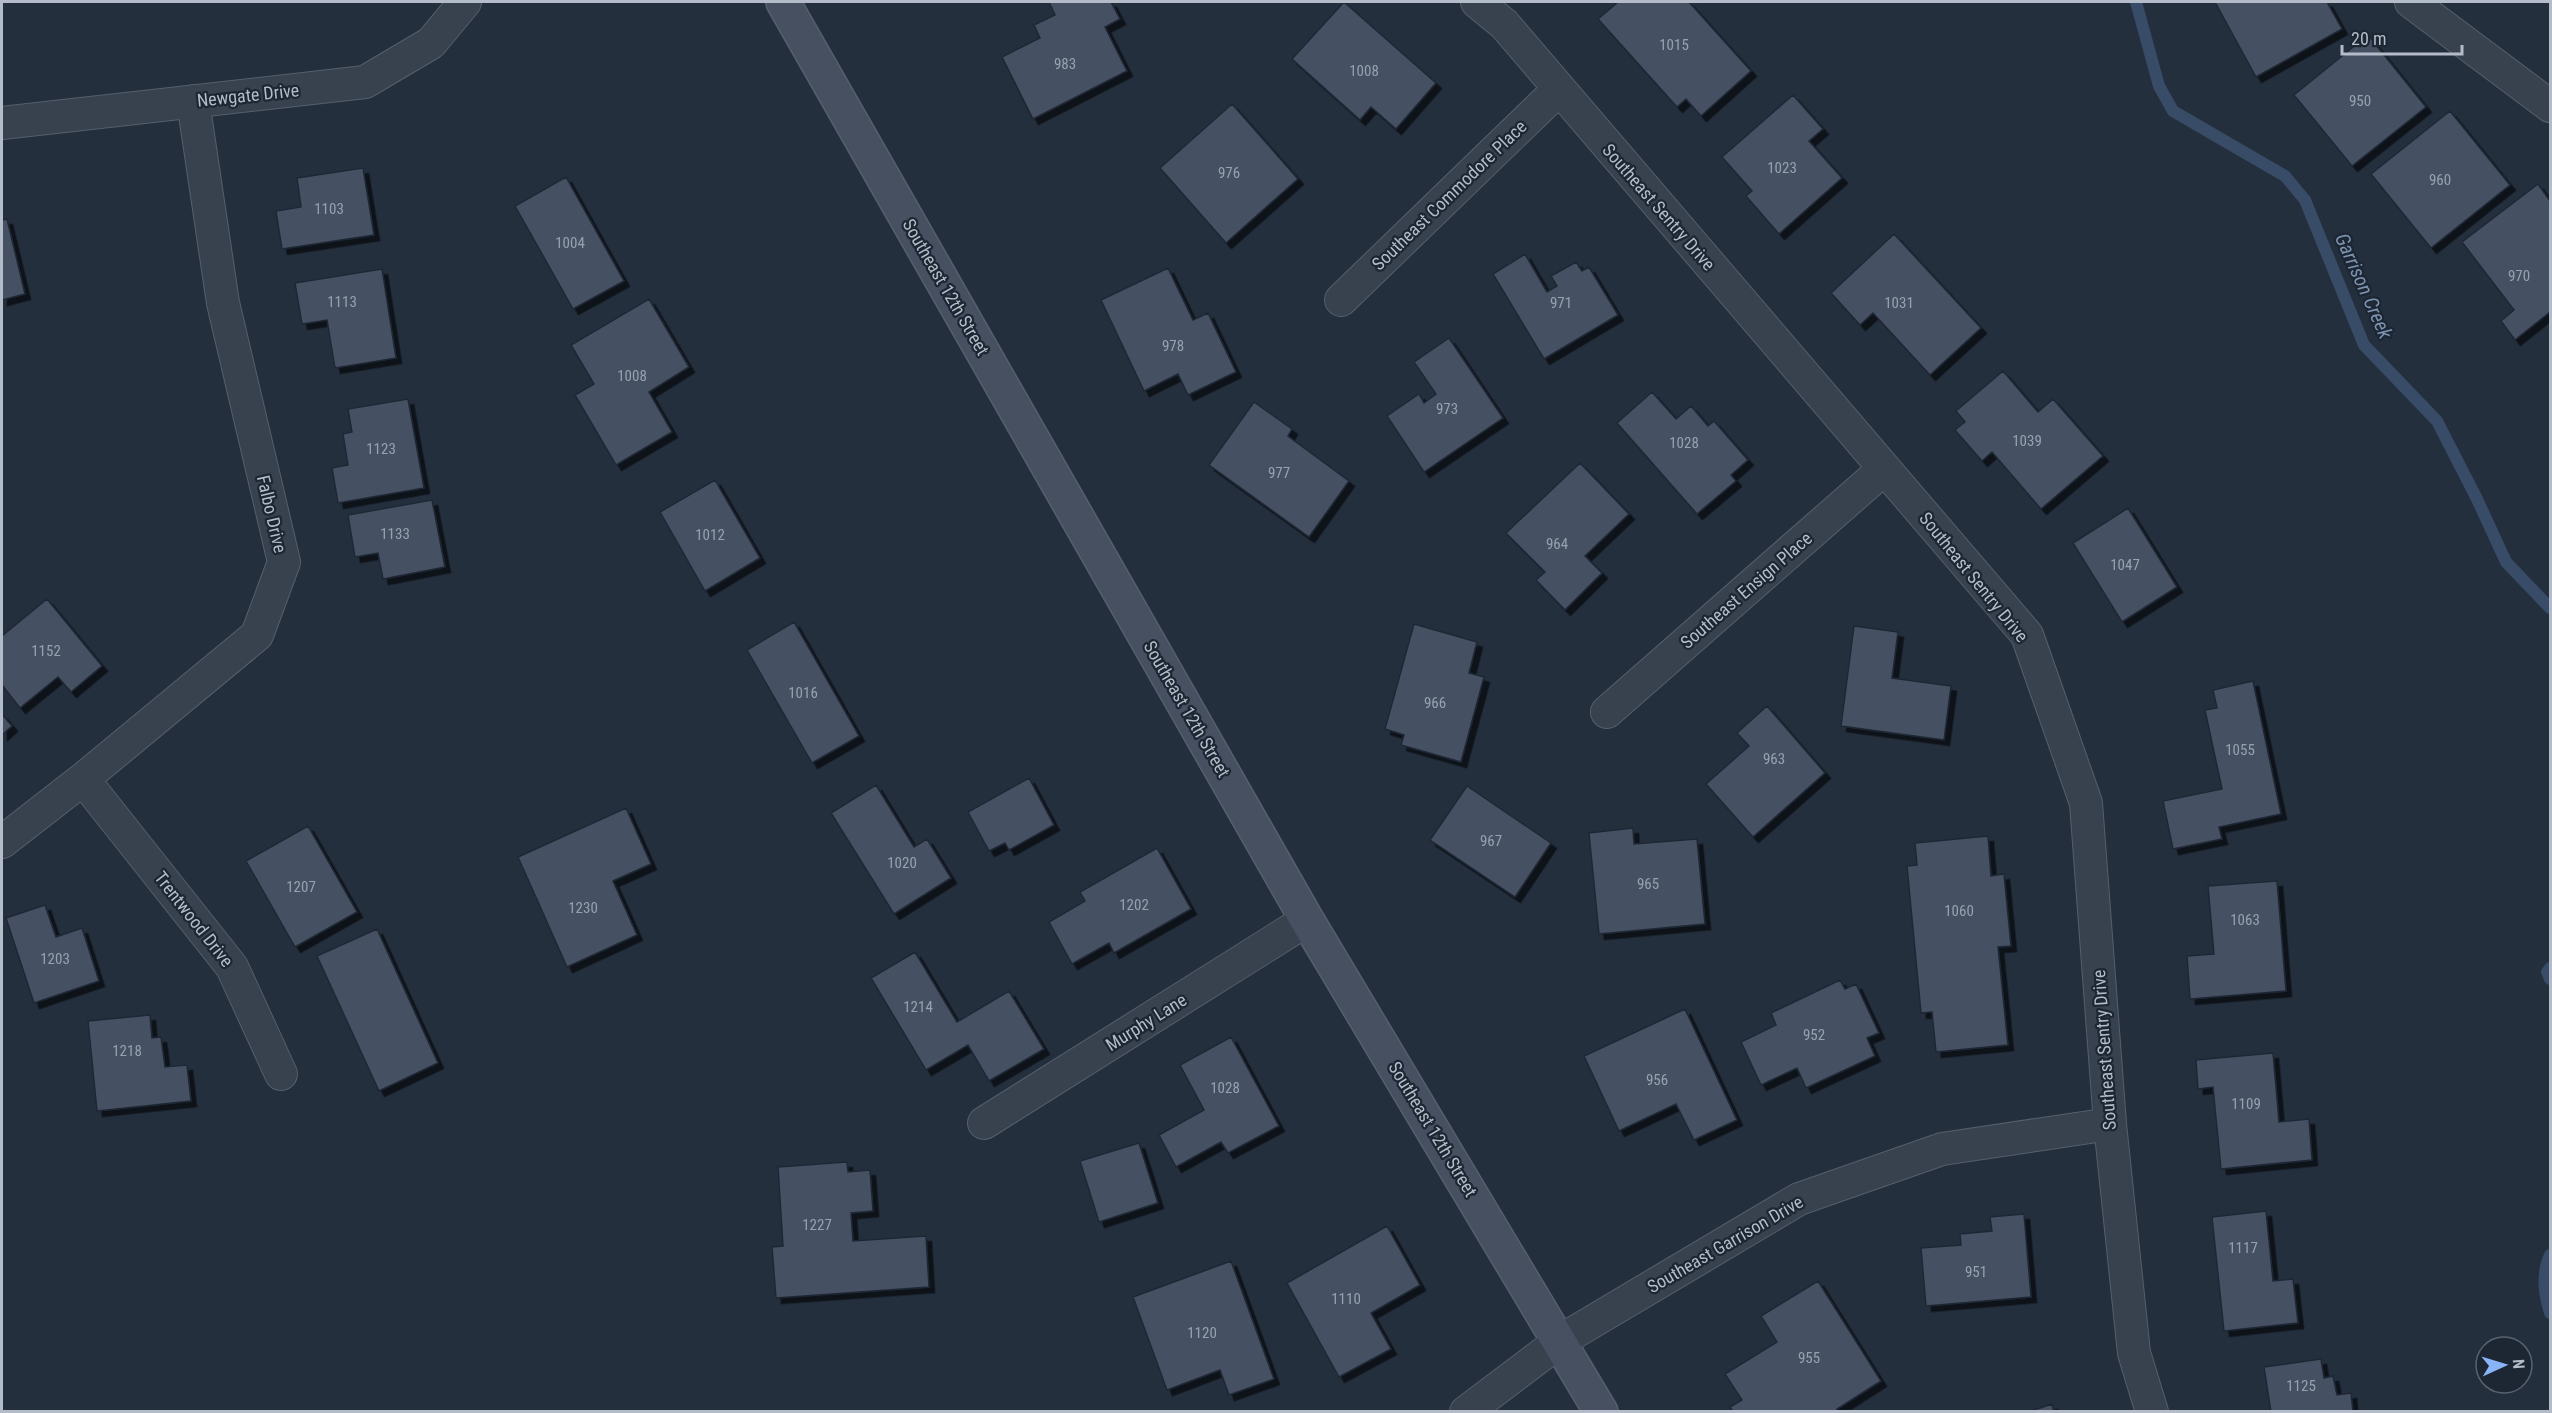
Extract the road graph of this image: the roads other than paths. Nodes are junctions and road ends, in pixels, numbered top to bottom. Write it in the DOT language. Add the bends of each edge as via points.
graph roads {
  1 [pos="465,2"];
  2 [pos="783,2"];
  3 [pos="1477,2"];
  4 [pos="2411,2"];
  5 [pos="1557,90"];
  6 [pos="193,101"];
  7 [pos="2550,106"];
  8 [pos="2,123"];
  9 [pos="1341,300"];
  10 [pos="1884,469"];
  11 [pos="1607,712"];
  12 [pos="82,779"];
  13 [pos="2,842"];
  14 [pos="1307,920"];
  15 [pos="281,1074"];
  16 [pos="984,1123"];
  17 [pos="2110,1124"];
  18 [pos="1560,1341"];
  19 [pos="1466,1412"];
  20 [pos="1600,1412"];
  21 [pos="2152,1412"];
  1 -- 6 [label="street, Newgate Drive" via="431,43 365,82"];
  2 -- 14 [label="main road, Southeast 12th Street"];
  3 -- 5 [label="street, Southeast Sentry Drive" via="1504,24"];
  4 -- 7 [label="street"];
  5 -- 9 [label="street, Southeast Commodore Place"];
  5 -- 10 [label="street, Southeast Sentry Drive"];
  6 -- 8 [label="street, Newgate Drive"];
  6 -- 12 [label="street, Falbo Drive" via="224,303 284,562 257,635"];
  10 -- 11 [label="street, Southeast Ensign Place"];
  10 -- 17 [label="street, Southeast Sentry Drive" via="2027,635 2086,803"];
  12 -- 13 [label="street, Falbo Drive"];
  12 -- 15 [label="street, Trentwood Drive" via="232,967"];
  14 -- 16 [label="street, Murphy Lane"];
  14 -- 18 [label="main road, Southeast 12th Street"];
  17 -- 18 [label="street, Southeast Garrison Drive" via="1942,1149 1799,1198"];
  17 -- 21 [label="street, Southeast Sentry Drive" via="2134,1353"];
  18 -- 19 [label="street, Southeast Garrison Drive"];
  18 -- 20 [label="main road, Southeast 12th Street"];
}
